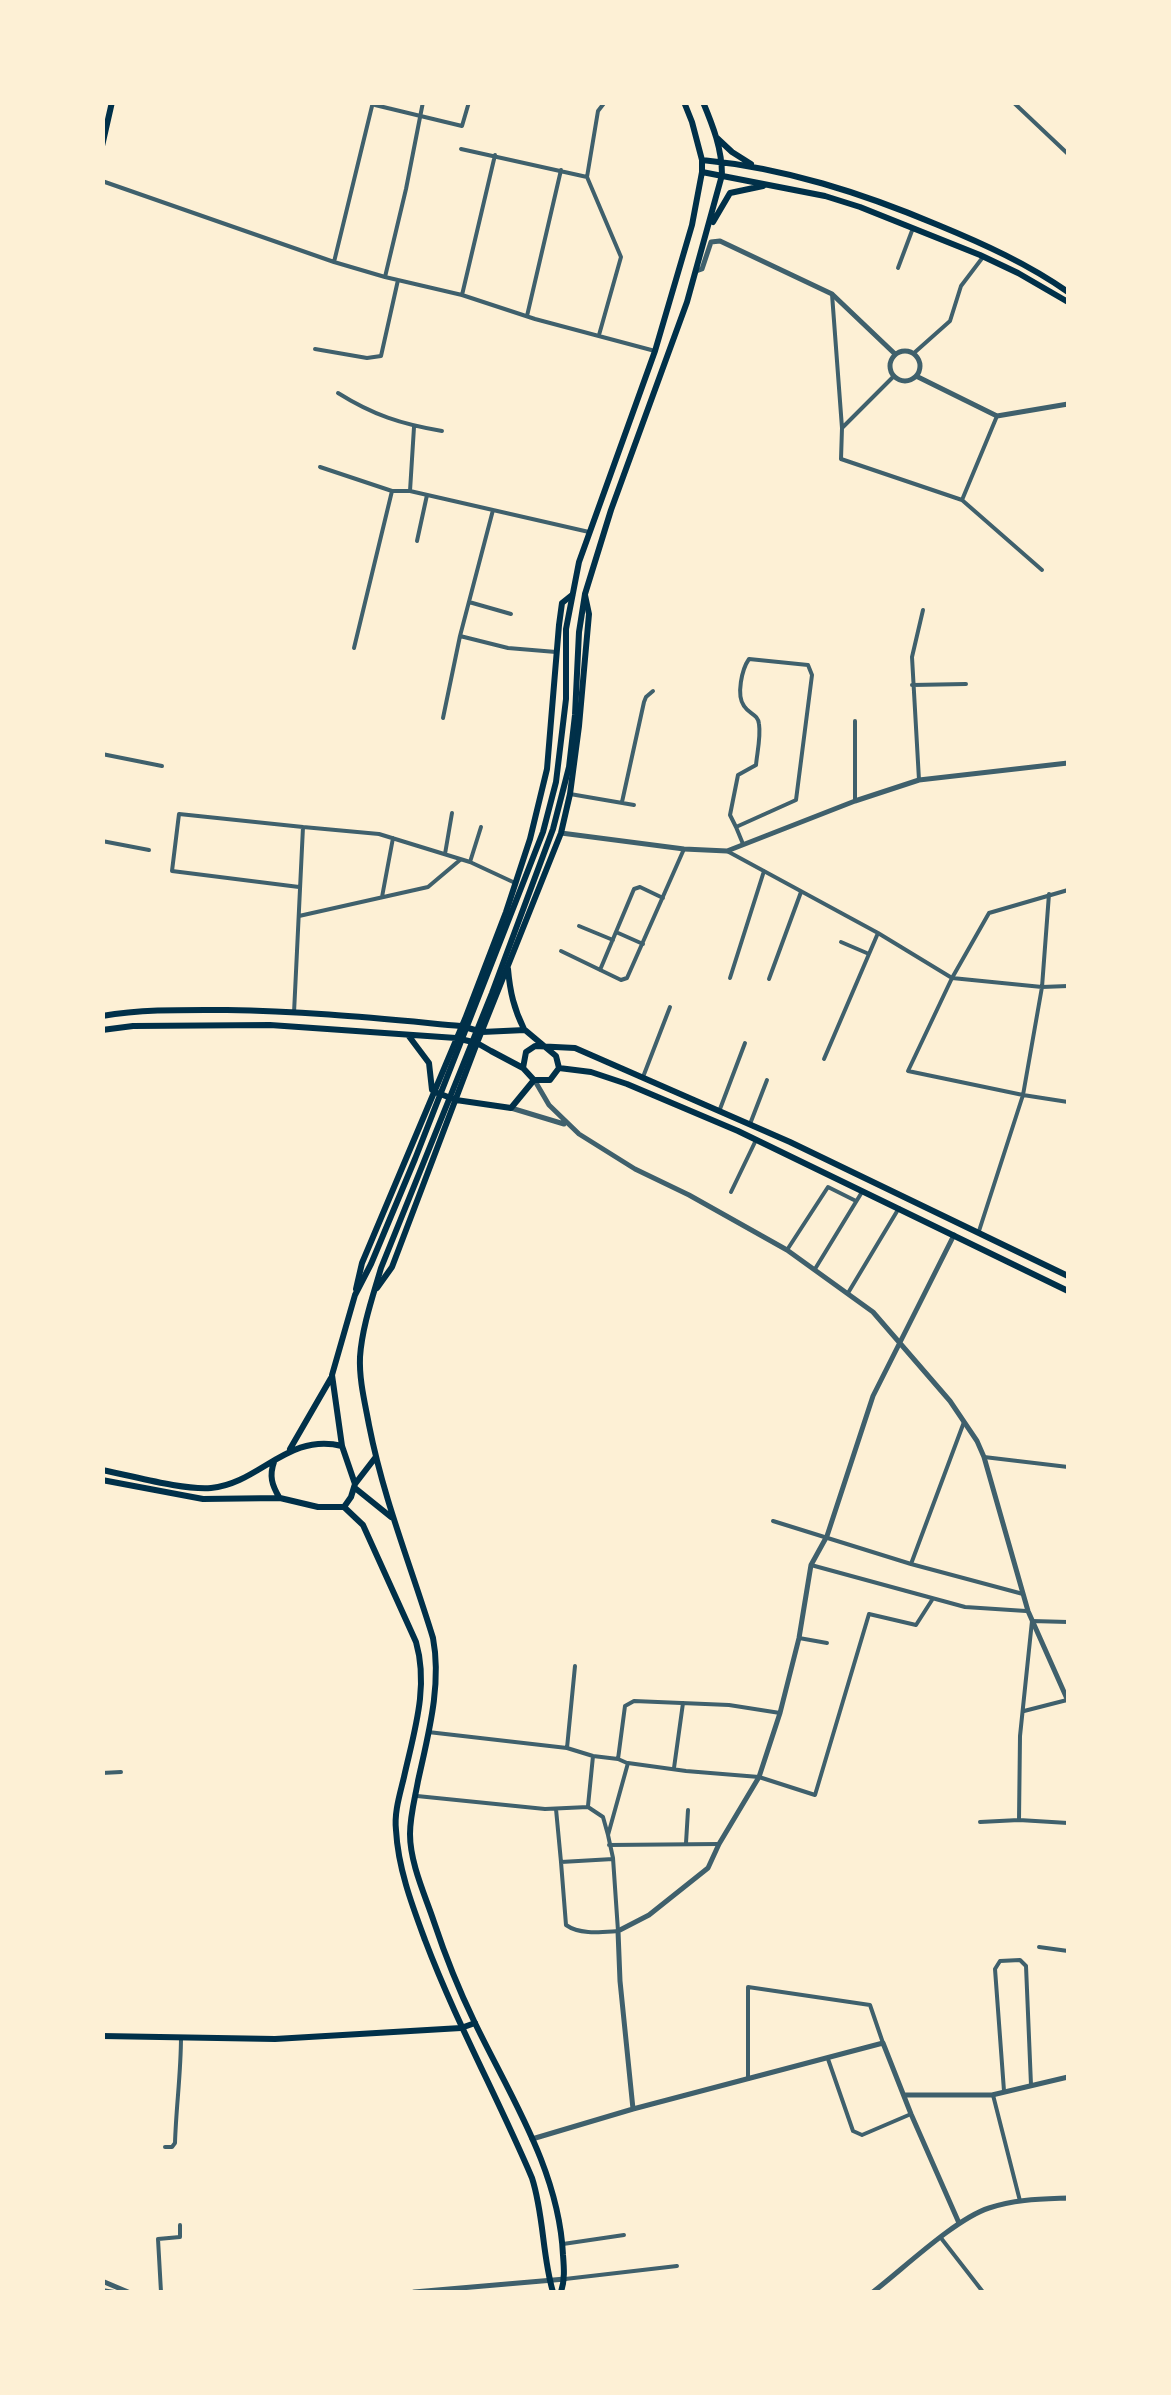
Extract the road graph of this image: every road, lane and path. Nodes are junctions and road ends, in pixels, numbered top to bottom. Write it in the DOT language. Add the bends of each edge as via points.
graph roads {
  1 [pos="112,102"];
  2 [pos="423,102"];
  3 [pos="469,102"];
  4 [pos="605,102"];
  5 [pos="684,102"];
  6 [pos="703,102"];
  7 [pos="1013,102"];
  8 [pos="373,103"];
  9 [pos="420,116"];
  10 [pos="716,138"];
  11 [pos="102,146"];
  12 [pos="461,148"];
  13 [pos="1068,154"];
  14 [pos="495,155"];
  15 [pos="702,160"];
  16 [pos="722,162"];
  17 [pos="755,166"];
  18 [pos="561,170"];
  19 [pos="702,172"];
  20 [pos="722,174"];
  21 [pos="588,176"];
  22 [pos="102,181"];
  23 [pos="769,184"];
  24 [pos="913,228"];
  25 [pos="707,232"];
  26 [pos="983,256"];
  27 [pos="334,262"];
  28 [pos="898,268"];
  29 [pos="696,271"];
  30 [pos="385,277"];
  31 [pos="398,280"];
  32 [pos="1068,292"];
  33 [pos="832,294"];
  34 [pos="462,295"];
  35 [pos="1068,302"];
  36 [pos="527,316"];
  37 [pos="599,335"];
  38 [pos="316,349"];
  39 [pos="655,351"];
  40 [pos="914,353"];
  41 [pos="895,354"];
  42 [pos="894,376"];
  43 [pos="916,376"];
  44 [pos="338,393"];
  45 [pos="1068,404"];
  46 [pos="997,416"];
  47 [pos="414,426"];
  48 [pos="842,428"];
  49 [pos="442,431"];
  50 [pos="320,467"];
  51 [pos="392,491"];
  52 [pos="410,492"];
  53 [pos="427,495"];
  54 [pos="962,500"];
  55 [pos="493,510"];
  56 [pos="589,532"];
  57 [pos="417,541"];
  58 [pos="1042,570"];
  59 [pos="585,594"];
  60 [pos="572,595"];
  61 [pos="469,602"];
  62 [pos="923,610"];
  63 [pos="511,614"];
  64 [pos="460,636"];
  65 [pos="354,648"];
  66 [pos="556,652"];
  67 [pos="966,684"];
  68 [pos="912,686"];
  69 [pos="653,691"];
  70 [pos="444,718"];
  71 [pos="856,721"];
  72 [pos="102,754"];
  73 [pos="1068,763"];
  74 [pos="162,766"];
  75 [pos="920,780"];
  76 [pos="570,794"];
  77 [pos="854,800"];
  78 [pos="622,802"];
  79 [pos="634,805"];
  80 [pos="452,813"];
  81 [pos="303,827"];
  82 [pos="481,827"];
  83 [pos="736,827"];
  84 [pos="561,833"];
  85 [pos="393,838"];
  86 [pos="102,841"];
  87 [pos="744,845"];
  88 [pos="149,850"];
  89 [pos="684,850"];
  90 [pos="727,851"];
  91 [pos="445,854"];
  92 [pos="460,860"];
  93 [pos="470,862"];
  94 [pos="764,871"];
  95 [pos="516,884"];
  96 [pos="300,887"];
  97 [pos="1068,890"];
  98 [pos="801,892"];
  99 [pos="1049,894"];
  100 [pos="382,897"];
  101 [pos="663,898"];
  102 [pos="299,916"];
  103 [pos="579,926"];
  104 [pos="616,932"];
  105 [pos="878,933"];
  106 [pos="613,940"];
  107 [pos="841,942"];
  108 [pos="642,944"];
  109 [pos="561,951"];
  110 [pos="869,954"];
  111 [pos="508,968"];
  112 [pos="600,970"];
  113 [pos="730,978"];
  114 [pos="769,978"];
  115 [pos="952,978"];
  116 [pos="1068,986"];
  117 [pos="1042,987"];
  118 [pos="670,1007"];
  119 [pos="119,1013"];
  120 [pos="294,1013"];
  121 [pos="102,1016"];
  122 [pos="462,1026"];
  123 [pos="120,1028"];
  124 [pos="102,1030"];
  125 [pos="524,1030"];
  126 [pos="482,1032"];
  127 [pos="407,1034"];
  128 [pos="456,1038"];
  129 [pos="476,1043"];
  130 [pos="745,1044"];
  131 [pos="545,1045"];
  132 [pos="824,1059"];
  133 [pos="523,1068"];
  134 [pos="559,1068"];
  135 [pos="643,1078"];
  136 [pos="534,1080"];
  137 [pos="767,1080"];
  138 [pos="432,1091"];
  139 [pos="1024,1096"];
  140 [pos="456,1100"];
  141 [pos="1068,1102"];
  142 [pos="511,1108"];
  143 [pos="719,1111"];
  144 [pos="567,1124"];
  145 [pos="750,1124"];
  146 [pos="756,1140"];
  147 [pos="862,1191"];
  148 [pos="731,1192"];
  149 [pos="856,1201"];
  150 [pos="899,1208"];
  151 [pos="979,1231"];
  152 [pos="954,1235"];
  153 [pos="786,1250"];
  154 [pos="816,1269"];
  155 [pos="1068,1276"];
  156 [pos="1068,1292"];
  157 [pos="372,1294"];
  158 [pos="848,1294"];
  159 [pos="356,1295"];
  160 [pos="900,1344"];
  161 [pos="332,1375"];
  162 [pos="964,1422"];
  163 [pos="342,1446"];
  164 [pos="289,1450"];
  165 [pos="984,1457"];
  166 [pos="376,1458"];
  167 [pos="274,1462"];
  168 [pos="1068,1467"];
  169 [pos="102,1470"];
  170 [pos="102,1480"];
  171 [pos="355,1486"];
  172 [pos="280,1498"];
  173 [pos="344,1507"];
  174 [pos="392,1518"];
  175 [pos="773,1520"];
  176 [pos="827,1536"];
  177 [pos="912,1564"];
  178 [pos="811,1565"];
  179 [pos="1024,1594"];
  180 [pos="932,1600"];
  181 [pos="1028,1611"];
  182 [pos="1032,1621"];
  183 [pos="1068,1622"];
  184 [pos="798,1638"];
  185 [pos="828,1643"];
  186 [pos="575,1666"];
  187 [pos="1068,1700"];
  188 [pos="683,1703"];
  189 [pos="1024,1711"];
  190 [pos="780,1713"];
  191 [pos="428,1732"];
  192 [pos="566,1748"];
  193 [pos="593,1756"];
  194 [pos="618,1759"];
  195 [pos="628,1764"];
  196 [pos="674,1770"];
  197 [pos="121,1772"];
  198 [pos="102,1774"];
  199 [pos="758,1777"];
  200 [pos="415,1796"];
  201 [pos="588,1808"];
  202 [pos="556,1809"];
  203 [pos="688,1810"];
  204 [pos="1019,1820"];
  205 [pos="980,1822"];
  206 [pos="1068,1824"];
  207 [pos="608,1835"];
  208 [pos="686,1843"];
  209 [pos="719,1844"];
  210 [pos="609,1845"];
  211 [pos="613,1858"];
  212 [pos="561,1862"];
  213 [pos="618,1931"];
  214 [pos="1039,1948"];
  215 [pos="1068,1951"];
  216 [pos="475,2023"];
  217 [pos="461,2028"];
  218 [pos="102,2036"];
  219 [pos="181,2038"];
  220 [pos="884,2043"];
  221 [pos="828,2058"];
  222 [pos="748,2079"];
  223 [pos="1068,2079"];
  224 [pos="1032,2085"];
  225 [pos="1004,2092"];
  226 [pos="903,2095"];
  227 [pos="993,2095"];
  228 [pos="633,2109"];
  229 [pos="911,2114"];
  230 [pos="532,2139"];
  231 [pos="165,2147"];
  232 [pos="1068,2198"];
  233 [pos="1020,2200"];
  234 [pos="180,2224"];
  235 [pos="959,2224"];
  236 [pos="624,2235"];
  237 [pos="940,2238"];
  238 [pos="563,2244"];
  239 [pos="677,2266"];
  240 [pos="549,2279"];
  241 [pos="564,2279"];
  242 [pos="102,2280"];
  243 [pos="102,2290"];
  244 [pos="115,2290"];
  245 [pos="128,2292"];
  246 [pos="160,2292"];
  247 [pos="414,2292"];
  248 [pos="553,2292"];
  249 [pos="562,2292"];
  250 [pos="873,2292"];
  251 [pos="983,2292"];
  1 -- 11 [label="main road"];
  2 -- 9 [label="street"];
  3 -- 9 [label="street" via="462,126"];
  4 -- 21 [label="street"];
  5 -- 15 [label="main road"];
  6 -- 10 [label="main road"];
  7 -- 13 [label="street"];
  8 -- 9 [label="street"];
  8 -- 27 [label="street"];
  9 -- 30 [label="street"];
  10 -- 16 [label="main road"];
  10 -- 17 [label="main road"];
  12 -- 14 [label="street"];
  14 -- 18 [label="street"];
  14 -- 34 [label="street"];
  15 -- 16 [label="main road"];
  15 -- 19 [label="main road"];
  16 -- 17 [label="main road"];
  16 -- 20 [label="main road"];
  17 -- 32 [label="main road" via="907,212 997,250"];
  18 -- 21 [label="street"];
  18 -- 36 [label="street"];
  19 -- 20 [label="main road"];
  19 -- 39 [label="main road"];
  20 -- 23 [label="main road"];
  20 -- 25 [label="main road"];
  21 -- 37 [label="street" via="621,257"];
  22 -- 27 [label="street"];
  23 -- 24 [label="main road"];
  23 -- 25 [label="main road" via="730,194"];
  24 -- 26 [label="main road"];
  24 -- 28 [label="street"];
  25 -- 29 [label="main road"];
  26 -- 35 [label="main road"];
  26 -- 40 [label="street" via="960,286 950,321"];
  27 -- 30 [label="street"];
  29 -- 33 [label="street" via="717,240"];
  29 -- 59 [label="main road"];
  30 -- 31 [label="street"];
  31 -- 34 [label="street"];
  31 -- 38 [label="street" via="381,356"];
  33 -- 41 [label="street"];
  33 -- 48 [label="street"];
  34 -- 36 [label="street"];
  36 -- 37 [label="street"];
  37 -- 39 [label="street"];
  39 -- 56 [label="main road"];
  40 -- 41 [label="street"];
  40 -- 43 [label="street"];
  41 -- 42 [label="street"];
  42 -- 43 [label="street"];
  42 -- 48 [label="street"];
  43 -- 46 [label="street"];
  44 -- 47 [label="street" via="369,412"];
  45 -- 46 [label="street"];
  46 -- 54 [label="street"];
  47 -- 49 [label="street"];
  47 -- 52 [label="street"];
  48 -- 54 [label="street" via="841,459"];
  50 -- 51 [label="street"];
  51 -- 52 [label="street"];
  51 -- 65 [label="street"];
  52 -- 53 [label="street"];
  53 -- 55 [label="street"];
  53 -- 57 [label="street"];
  54 -- 58 [label="street"];
  55 -- 56 [label="street"];
  55 -- 61 [label="street"];
  56 -- 60 [label="main road"];
  59 -- 76 [label="main road" via="589,614"];
  59 -- 157 [label="main road" via="569,767 553,829"];
  60 -- 66 [label="main road" via="562,604"];
  60 -- 159 [label="main road" via="556,782 543,832"];
  61 -- 63 [label="street"];
  61 -- 64 [label="street"];
  62 -- 68 [label="street"];
  64 -- 66 [label="street"];
  64 -- 70 [label="street"];
  66 -- 95 [label="main road" via="546,769"];
  67 -- 68 [label="street"];
  68 -- 75 [label="street"];
  69 -- 78 [label="street" via="644,702"];
  71 -- 77 [label="street"];
  72 -- 74 [label="street"];
  73 -- 75 [label="street"];
  75 -- 77 [label="street"];
  76 -- 78 [label="street"];
  76 -- 84 [label="main road"];
  77 -- 87 [label="street"];
  78 -- 79 [label="street"];
  80 -- 91 [label="street"];
  81 -- 85 [label="street"];
  81 -- 96 [label="street"];
  81 -- 96 [label="street" via="179,814 172,870"];
  82 -- 93 [label="street"];
  83 -- 83 [label="street" via="730,814 738,775 756,765 759,723 741,697 744,665 749,659 808,665 796,800"];
  83 -- 87 [label="street"];
  84 -- 89 [label="street"];
  84 -- 111 [label="main road"];
  85 -- 91 [label="street"];
  85 -- 100 [label="street"];
  86 -- 88 [label="street"];
  87 -- 90 [label="street"];
  89 -- 90 [label="street"];
  89 -- 101 [label="street"];
  90 -- 94 [label="street"];
  91 -- 92 [label="street"];
  92 -- 93 [label="street"];
  92 -- 100 [label="street" via="428,887"];
  93 -- 95 [label="street"];
  94 -- 98 [label="street"];
  94 -- 113 [label="street"];
  95 -- 122 [label="main road"];
  96 -- 102 [label="street"];
  97 -- 99 [label="street"];
  98 -- 105 [label="street"];
  98 -- 114 [label="street"];
  99 -- 115 [label="street" via="989,914"];
  99 -- 117 [label="street"];
  100 -- 102 [label="street"];
  101 -- 104 [label="street" via="634,889"];
  101 -- 108 [label="street"];
  102 -- 120 [label="street"];
  103 -- 106 [label="street"];
  104 -- 106 [label="street"];
  104 -- 108 [label="street"];
  105 -- 110 [label="street"];
  105 -- 115 [label="street"];
  106 -- 112 [label="street"];
  107 -- 110 [label="street"];
  108 -- 112 [label="street" via="624,980"];
  109 -- 112 [label="street"];
  110 -- 132 [label="street"];
  111 -- 125 [label="main road"];
  111 -- 126 [label="main road"];
  115 -- 117 [label="street"];
  115 -- 139 [label="street" via="908,1070"];
  116 -- 117 [label="street"];
  117 -- 139 [label="street"];
  118 -- 135 [label="street"];
  119 -- 120 [label="main road"];
  119 -- 121 [label="main road"];
  119 -- 123 [label="main road"];
  120 -- 122 [label="main road"];
  122 -- 126 [label="main road"];
  122 -- 128 [label="main road"];
  123 -- 124 [label="main road"];
  123 -- 127 [label="main road" via="270,1025"];
  125 -- 126 [label="main road"];
  125 -- 131 [label="main road"];
  126 -- 129 [label="main road"];
  127 -- 128 [label="main road"];
  127 -- 138 [label="main road" via="429,1063"];
  128 -- 129 [label="main road"];
  128 -- 138 [label="main road"];
  129 -- 133 [label="main road"];
  129 -- 140 [label="main road"];
  130 -- 143 [label="street"];
  131 -- 133 [label="main road" via="526,1052"];
  131 -- 134 [label="main road"];
  131 -- 135 [label="main road" via="576,1048"];
  133 -- 136 [label="main road"];
  134 -- 136 [label="main road" via="550,1080"];
  134 -- 146 [label="main road" via="627,1084"];
  135 -- 143 [label="main road"];
  136 -- 142 [label="main road"];
  136 -- 144 [label="street"];
  137 -- 145 [label="street"];
  138 -- 140 [label="main road"];
  138 -- 159 [label="main road" via="362,1263"];
  139 -- 141 [label="street"];
  139 -- 151 [label="street"];
  140 -- 142 [label="main road"];
  140 -- 157 [label="main road" via="392,1267"];
  142 -- 144 [label="street"];
  143 -- 145 [label="main road"];
  144 -- 153 [label="street"];
  145 -- 151 [label="main road"];
  146 -- 147 [label="main road"];
  146 -- 148 [label="street"];
  147 -- 149 [label="street"];
  147 -- 150 [label="main road"];
  149 -- 153 [label="street" via="828,1187"];
  149 -- 154 [label="street"];
  150 -- 152 [label="main road"];
  150 -- 158 [label="street"];
  151 -- 155 [label="main road"];
  152 -- 156 [label="main road"];
  152 -- 160 [label="street"];
  153 -- 154 [label="street"];
  154 -- 158 [label="street"];
  157 -- 166 [label="main road" via="360,1374"];
  158 -- 160 [label="street"];
  159 -- 161 [label="main road"];
  160 -- 162 [label="street"];
  160 -- 176 [label="street" via="873,1396"];
  161 -- 163 [label="main road"];
  161 -- 164 [label="main road"];
  162 -- 165 [label="street"];
  162 -- 177 [label="street"];
  163 -- 164 [label="main road"];
  163 -- 171 [label="main road"];
  164 -- 167 [label="main road"];
  165 -- 168 [label="street"];
  165 -- 179 [label="street"];
  166 -- 171 [label="main road"];
  166 -- 174 [label="main road"];
  167 -- 169 [label="main road" via="211,1488"];
  167 -- 172 [label="main road" via="272,1486"];
  170 -- 172 [label="main road" via="203,1498"];
  171 -- 173 [label="main road"];
  171 -- 174 [label="main road"];
  172 -- 173 [label="main road"];
  173 -- 217 [label="main road" via="363,1525 422,1661 395,1825 410,1896"];
  174 -- 191 [label="main road" via="435,1648"];
  175 -- 176 [label="street"];
  176 -- 177 [label="street"];
  176 -- 178 [label="street"];
  177 -- 179 [label="street"];
  178 -- 180 [label="street"];
  178 -- 184 [label="street"];
  179 -- 181 [label="street"];
  180 -- 181 [label="street"];
  180 -- 199 [label="street" via="916,1625 869,1614 815,1795"];
  181 -- 182 [label="street"];
  182 -- 183 [label="street"];
  182 -- 187 [label="street"];
  182 -- 189 [label="street"];
  184 -- 185 [label="street"];
  184 -- 190 [label="street"];
  186 -- 192 [label="street"];
  187 -- 189 [label="street"];
  188 -- 190 [label="street"];
  188 -- 194 [label="street" via="626,1706"];
  188 -- 196 [label="street"];
  189 -- 204 [label="street"];
  190 -- 199 [label="street"];
  191 -- 192 [label="street"];
  191 -- 200 [label="main road"];
  192 -- 193 [label="street"];
  193 -- 194 [label="street"];
  193 -- 201 [label="street"];
  194 -- 195 [label="street"];
  195 -- 196 [label="street"];
  195 -- 207 [label="street"];
  196 -- 199 [label="street"];
  197 -- 198 [label="street"];
  199 -- 209 [label="street"];
  200 -- 202 [label="street"];
  200 -- 216 [label="main road" via="411,1847"];
  201 -- 202 [label="street"];
  201 -- 207 [label="street" via="602,1817"];
  202 -- 212 [label="street"];
  203 -- 208 [label="street"];
  204 -- 205 [label="street"];
  204 -- 206 [label="street"];
  207 -- 210 [label="street"];
  208 -- 209 [label="street"];
  208 -- 210 [label="street"];
  209 -- 213 [label="street" via="708,1868"];
  210 -- 211 [label="street"];
  211 -- 212 [label="street"];
  211 -- 213 [label="street"];
  212 -- 213 [label="street" via="566,1925"];
  213 -- 228 [label="street"];
  214 -- 215 [label="street"];
  216 -- 217 [label="main road"];
  216 -- 230 [label="main road"];
  217 -- 219 [label="main road"];
  217 -- 240 [label="main road" via="532,2178"];
  218 -- 219 [label="main road"];
  219 -- 231 [label="street" via="175,2144"];
  220 -- 221 [label="street"];
  220 -- 222 [label="street" via="870,2005 748,1988"];
  220 -- 226 [label="street"];
  221 -- 222 [label="street"];
  221 -- 229 [label="street" via="856,2134"];
  222 -- 228 [label="street"];
  223 -- 224 [label="street"];
  224 -- 225 [label="street"];
  224 -- 225 [label="street" via="1026,1966 1000,1961 995,1969"];
  225 -- 227 [label="street"];
  226 -- 227 [label="street"];
  226 -- 229 [label="street"];
  227 -- 233 [label="street"];
  228 -- 230 [label="street"];
  229 -- 235 [label="street"];
  230 -- 238 [label="main road" via="556,2198"];
  232 -- 233 [label="street"];
  233 -- 235 [label="street"];
  234 -- 246 [label="street" via="180,2237 158,2239"];
  235 -- 237 [label="street"];
  236 -- 238 [label="street"];
  237 -- 250 [label="street"];
  237 -- 251 [label="street"];
  238 -- 241 [label="main road"];
  239 -- 241 [label="street"];
  240 -- 241 [label="street"];
  240 -- 247 [label="street"];
  240 -- 248 [label="main road"];
  241 -- 249 [label="main road"];
  242 -- 244 [label="street"];
  243 -- 244 [label="street"];
  244 -- 245 [label="street"];
}
